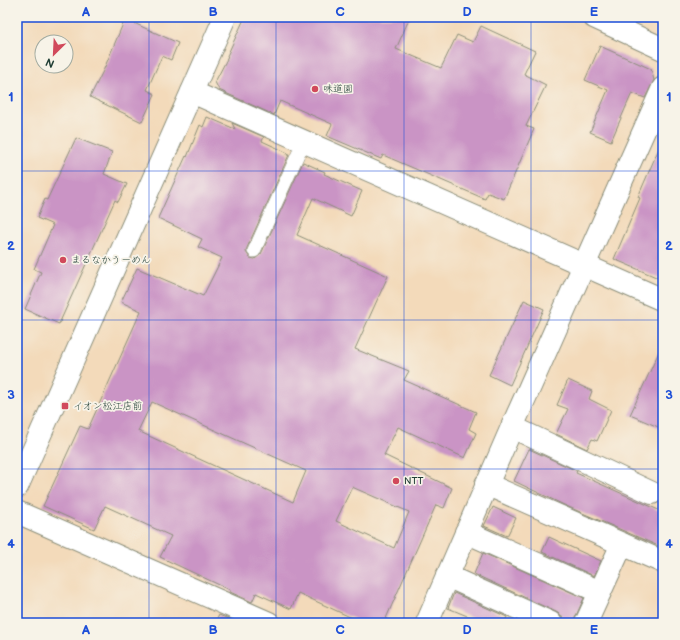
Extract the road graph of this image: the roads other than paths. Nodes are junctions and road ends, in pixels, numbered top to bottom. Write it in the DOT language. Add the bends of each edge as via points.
graph roads {
  1 [pos="224,17"];
  2 [pos="594,17"];
  3 [pos="663,49"];
  4 [pos="663,88"];
  5 [pos="192,92"];
  6 [pos="304,141"];
  7 [pos="254,251"];
  8 [pos="584,264"];
  9 [pos="663,300"];
  10 [pos="512,426"];
  11 [pos="486,484"];
  12 [pos="17,487"];
  13 [pos="652,493"];
  14 [pos="17,512"];
  15 [pos="466,532"];
  16 [pos="622,544"];
  17 [pos="663,562"];
  18 [pos="447,576"];
  19 [pos="600,592"];
  20 [pos="269,623"];
  21 [pos="427,623"];
  22 [pos="551,623"];
  23 [pos="586,623"];
  1 -- 5 [label="street"];
  2 -- 3 [label="street"];
  4 -- 8 [label="street"];
  5 -- 6 [label="street"];
  5 -- 12 [label="street"];
  6 -- 7 [label="lane"];
  6 -- 8 [label="street"];
  8 -- 9 [label="street"];
  8 -- 10 [label="street"];
  10 -- 11 [label="street"];
  10 -- 13 [label="street"];
  11 -- 15 [label="street"];
  11 -- 16 [label="street"];
  14 -- 20 [label="street"];
  15 -- 18 [label="street"];
  15 -- 19 [label="street"];
  16 -- 17 [label="street"];
  16 -- 19 [label="street"];
  18 -- 21 [label="street"];
  18 -- 22 [label="street"];
  19 -- 23 [label="street"];
}
